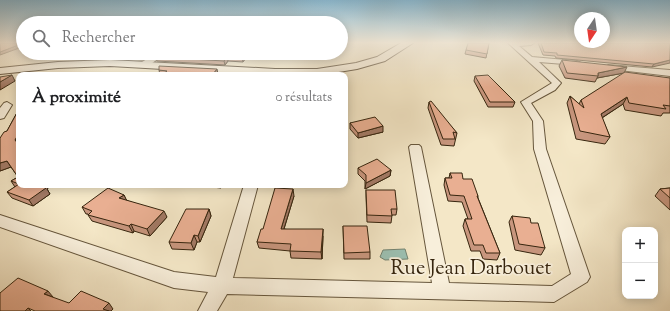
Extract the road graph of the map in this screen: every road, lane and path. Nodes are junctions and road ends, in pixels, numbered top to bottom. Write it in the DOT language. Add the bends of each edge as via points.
graph roads {
  1 [pos="384,58"];
  2 [pos="529,59"];
  3 [pos="152,60"];
  4 [pos="146,64"];
  5 [pos="585,64"];
  6 [pos="600,66"];
  7 [pos="0,72"];
  8 [pos="275,72"];
  9 [pos="275,72"];
  10 [pos="317,72"];
  11 [pos="317,72"];
  12 [pos="670,73"];
  13 [pos="6,105"];
  14 [pos="0,116"];
  15 [pos="415,147"];
  16 [pos="250,188"];
  17 [pos="0,222"];
  18 [pos="222,286"];
  19 [pos="442,291"];
  20 [pos="207,311"];
  1 -- 10 [label="main road" via="357,66"];
  2 -- 5 [label="street"];
  2 -- 19 [label="street, Rue Jean Darbouet" via="557,83 526,102 538,121 540,149 581,277 554,294"];
  3 -- 4 [label="street"];
  4 -- 7 [label="main road" via="65,65"];
  4 -- 9 [label="main road"];
  6 -- 12 [label="street"];
  8 -- 11 [label="main road"];
  13 -- 14 [label="street"];
  15 -- 19 [label="street"];
  16 -- 18 [label="street"];
  17 -- 18 [label="street, Rue Jean Darbouet" via="174,280"];
  18 -- 19 [label="street, Rue Jean Darbouet"];
  18 -- 20 [label="street"];
}
